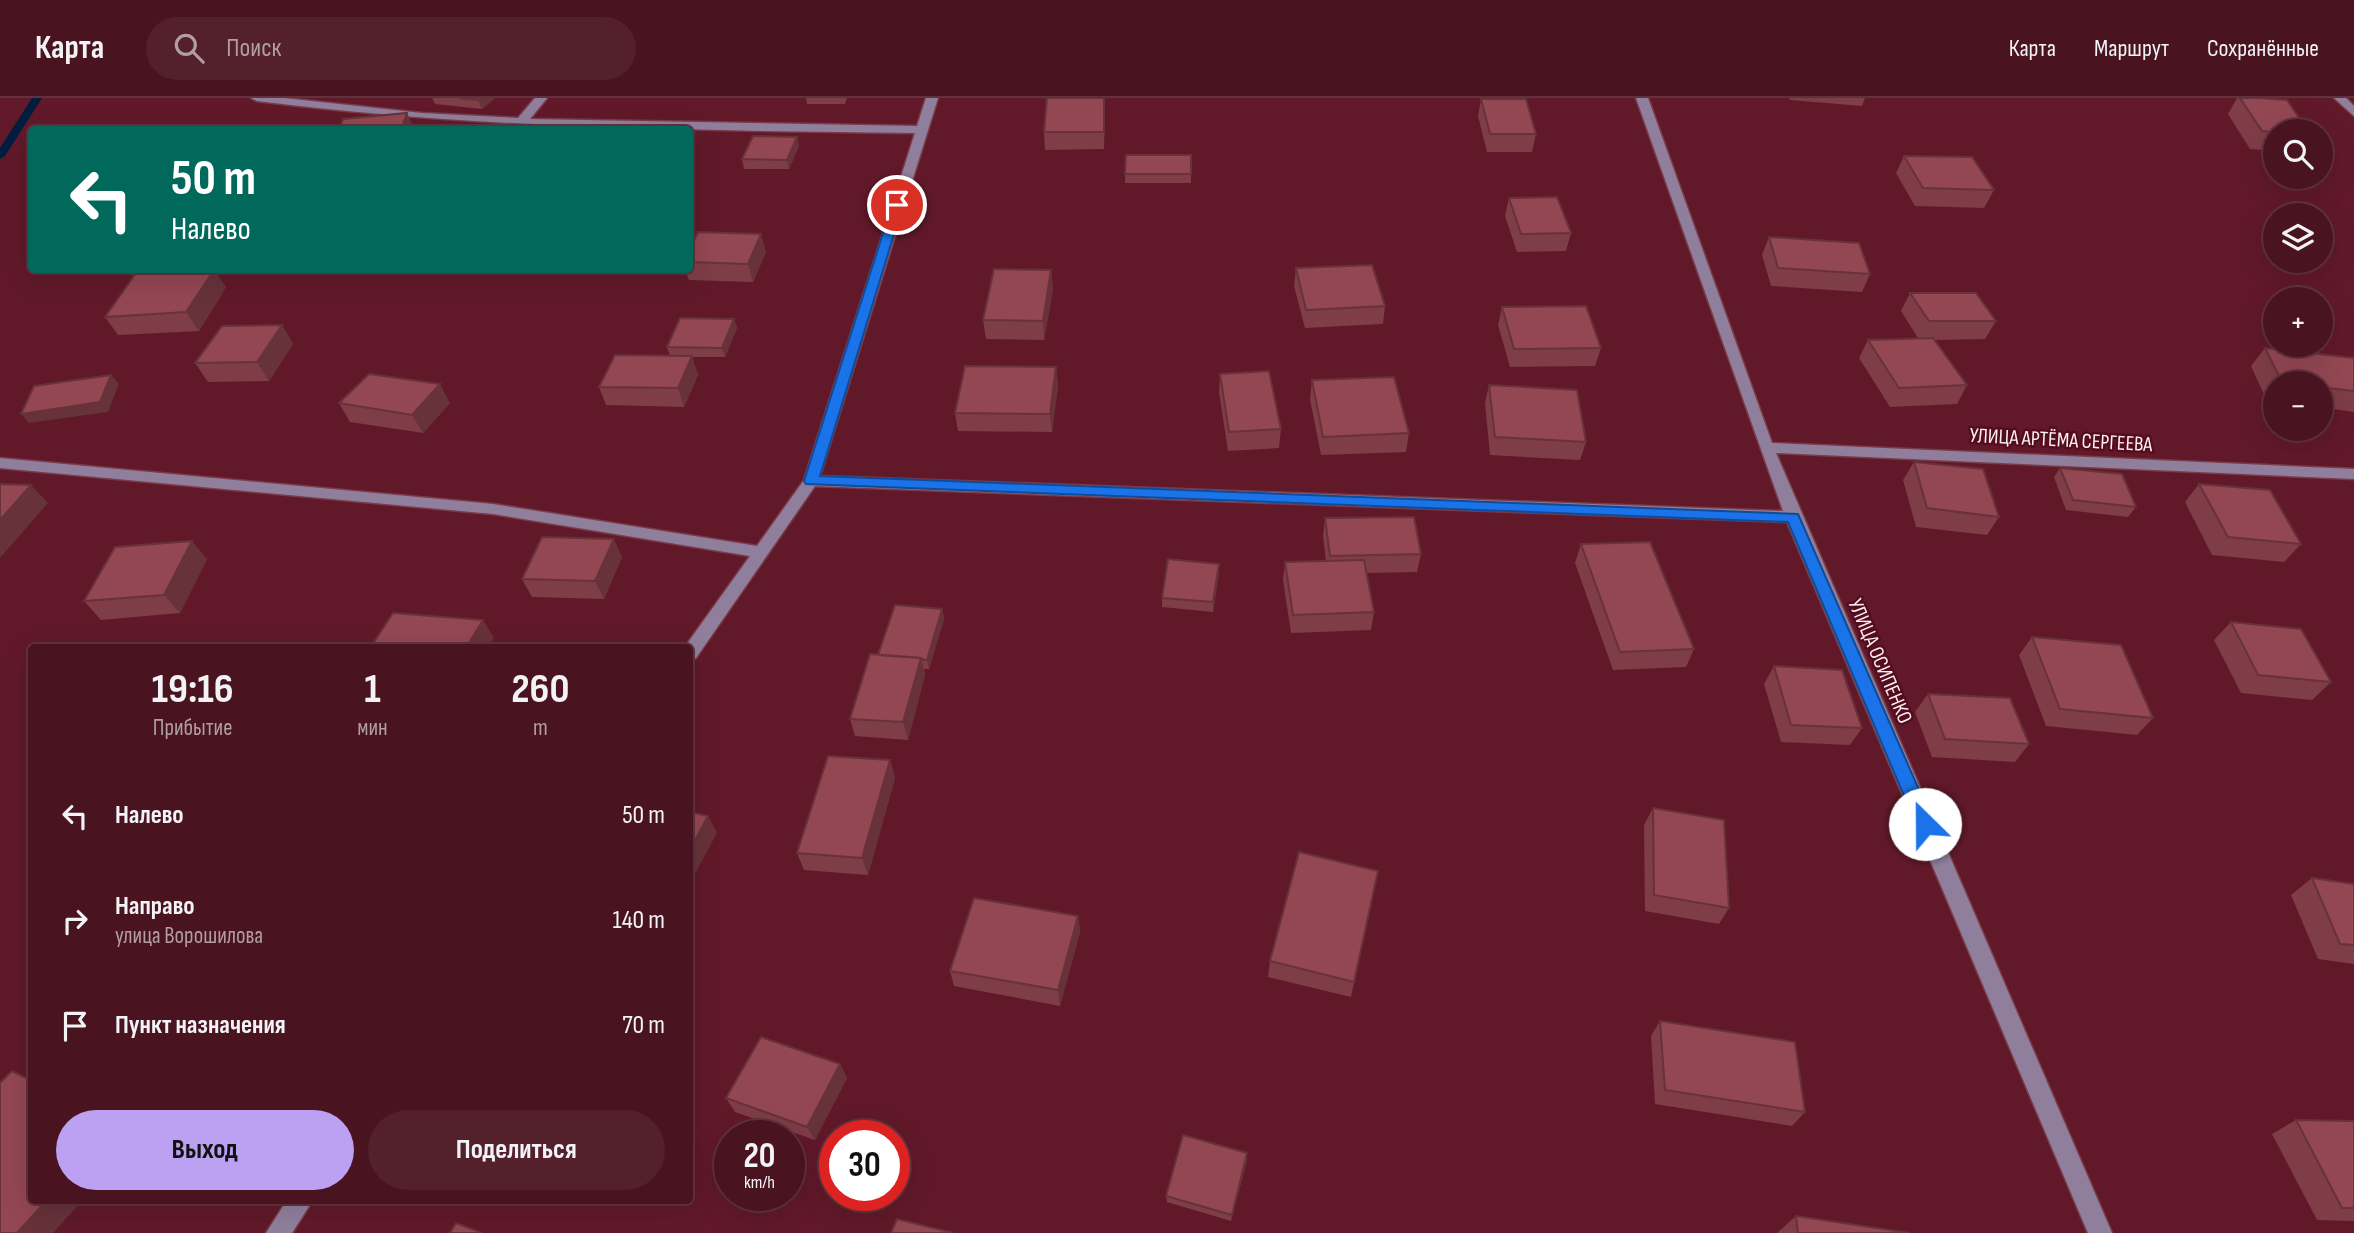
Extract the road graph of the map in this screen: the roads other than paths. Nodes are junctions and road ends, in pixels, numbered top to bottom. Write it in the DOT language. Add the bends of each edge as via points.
graph roads {
  1 [pos="257,98"];
  2 [pos="541,98"];
  3 [pos="932,98"];
  4 [pos="1642,98"];
  5 [pos="2340,98"];
  6 [pos="2354,113"];
  7 [pos="520,123"];
  8 [pos="692,126"];
  9 [pos="693,126"];
  10 [pos="921,130"];
  11 [pos="1766,447"];
  12 [pos="0,463"];
  13 [pos="2354,474"];
  14 [pos="811,481"];
  15 [pos="1793,517"];
  16 [pos="761,552"];
  17 [pos="693,649"];
  18 [pos="298,1204"];
  19 [pos="278,1233"];
  20 [pos="2100,1233"];
  1 -- 7 [label="street"];
  2 -- 7 [label="street"];
  3 -- 10 [label="street"];
  4 -- 11 [label="street, УЛИЦА ОСИПЕНКО"];
  5 -- 6 [label="street"];
  7 -- 8 [label="street"];
  9 -- 10 [label="street"];
  10 -- 14 [label="street"];
  11 -- 13 [label="street, УЛИЦА АРТЁМА СЕРГЕЕВА"];
  11 -- 15 [label="street, УЛИЦА ОСИПЕНКО"];
  12 -- 16 [label="street" via="493,509"];
  14 -- 15 [label="street"];
  14 -- 16 [label="street"];
  15 -- 20 [label="street, УЛИЦА ОСИПЕНКО"];
  16 -- 17 [label="street"];
  18 -- 19 [label="street"];
}
